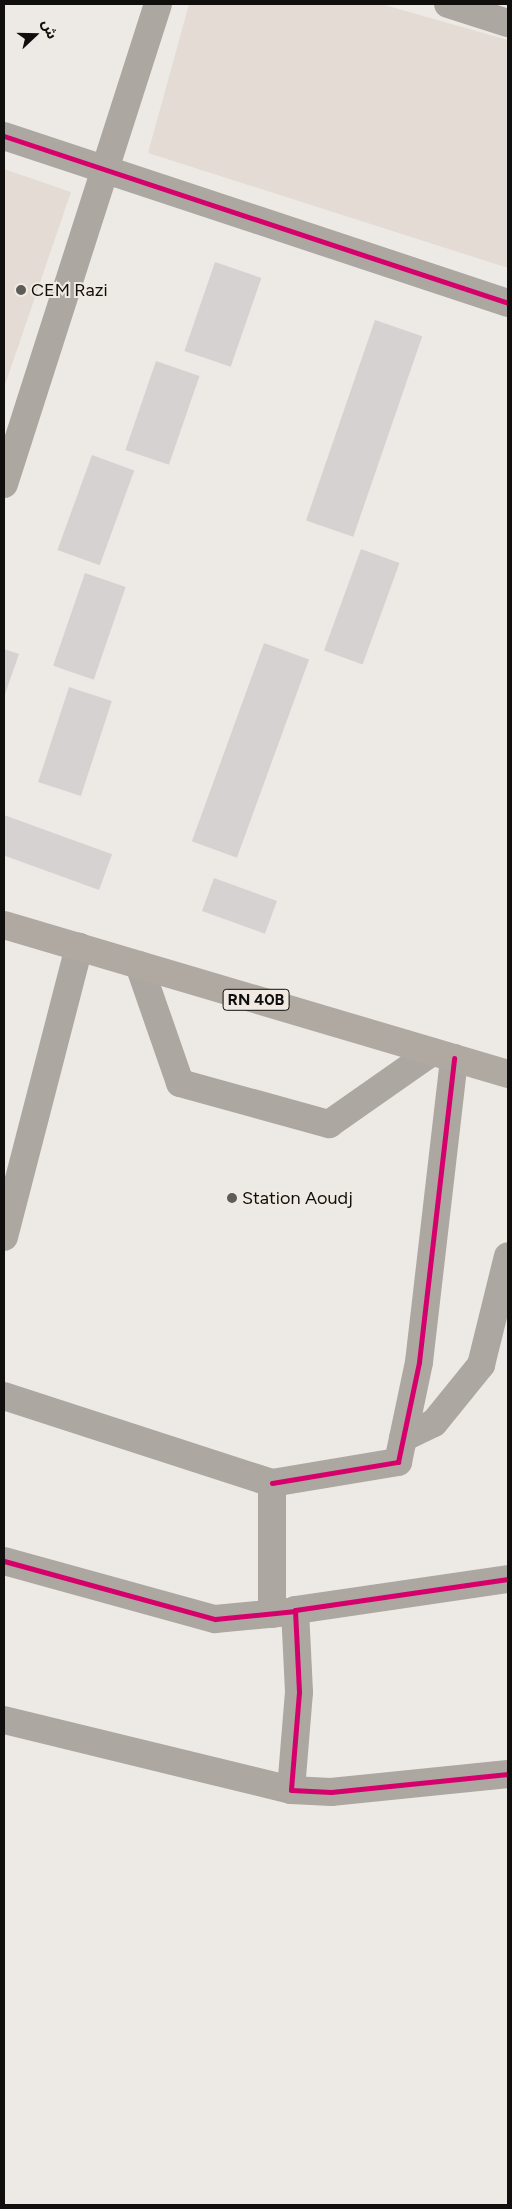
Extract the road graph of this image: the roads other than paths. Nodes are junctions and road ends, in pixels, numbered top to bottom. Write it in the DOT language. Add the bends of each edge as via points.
graph roads {
  1 [pos="158,4"];
  2 [pos="448,4"];
  3 [pos="508,23"];
  4 [pos="4,136"];
  5 [pos="107,170"];
  6 [pos="508,302"];
  7 [pos="4,484"];
  8 [pos="4,925"];
  9 [pos="80,947"];
  10 [pos="139,965"];
  11 [pos="443,1055"];
  12 [pos="508,1074"];
  13 [pos="10,1184"];
  14 [pos="4,1237"];
  15 [pos="508,1256"];
  16 [pos="4,1396"];
  17 [pos="403,1438"];
  18 [pos="272,1483"];
  19 [pos="4,1561"];
  20 [pos="508,1579"];
  21 [pos="284,1612"];
  22 [pos="4,1720"];
  23 [pos="508,1774"];
  24 [pos="291,1790"];
  1 -- 5 [label="street"];
  2 -- 3 [label="street"];
  4 -- 5 [label="street"];
  5 -- 6 [label="street"];
  5 -- 7 [label="street"];
  8 -- 9 [label="main road, RN 40B"];
  9 -- 10 [label="main road, RN 40B"];
  9 -- 13 [label="street"];
  10 -- 11 [label="main road, RN 40B"];
  10 -- 11 [label="street" via="180,1083 329,1124"];
  11 -- 12 [label="main road, RN 40B"];
  11 -- 17 [label="street" via="419,1362"];
  13 -- 14 [label="street"];
  15 -- 17 [label="street" via="481,1365 434,1423"];
  16 -- 18 [label="street"];
  17 -- 18 [label="street" via="398,1462"];
  18 -- 21 [label="street"];
  19 -- 21 [label="street" via="215,1619"];
  20 -- 21 [label="street"];
  21 -- 24 [label="street" via="299,1692"];
  22 -- 24 [label="street"];
  23 -- 24 [label="street" via="331,1792"];
}
